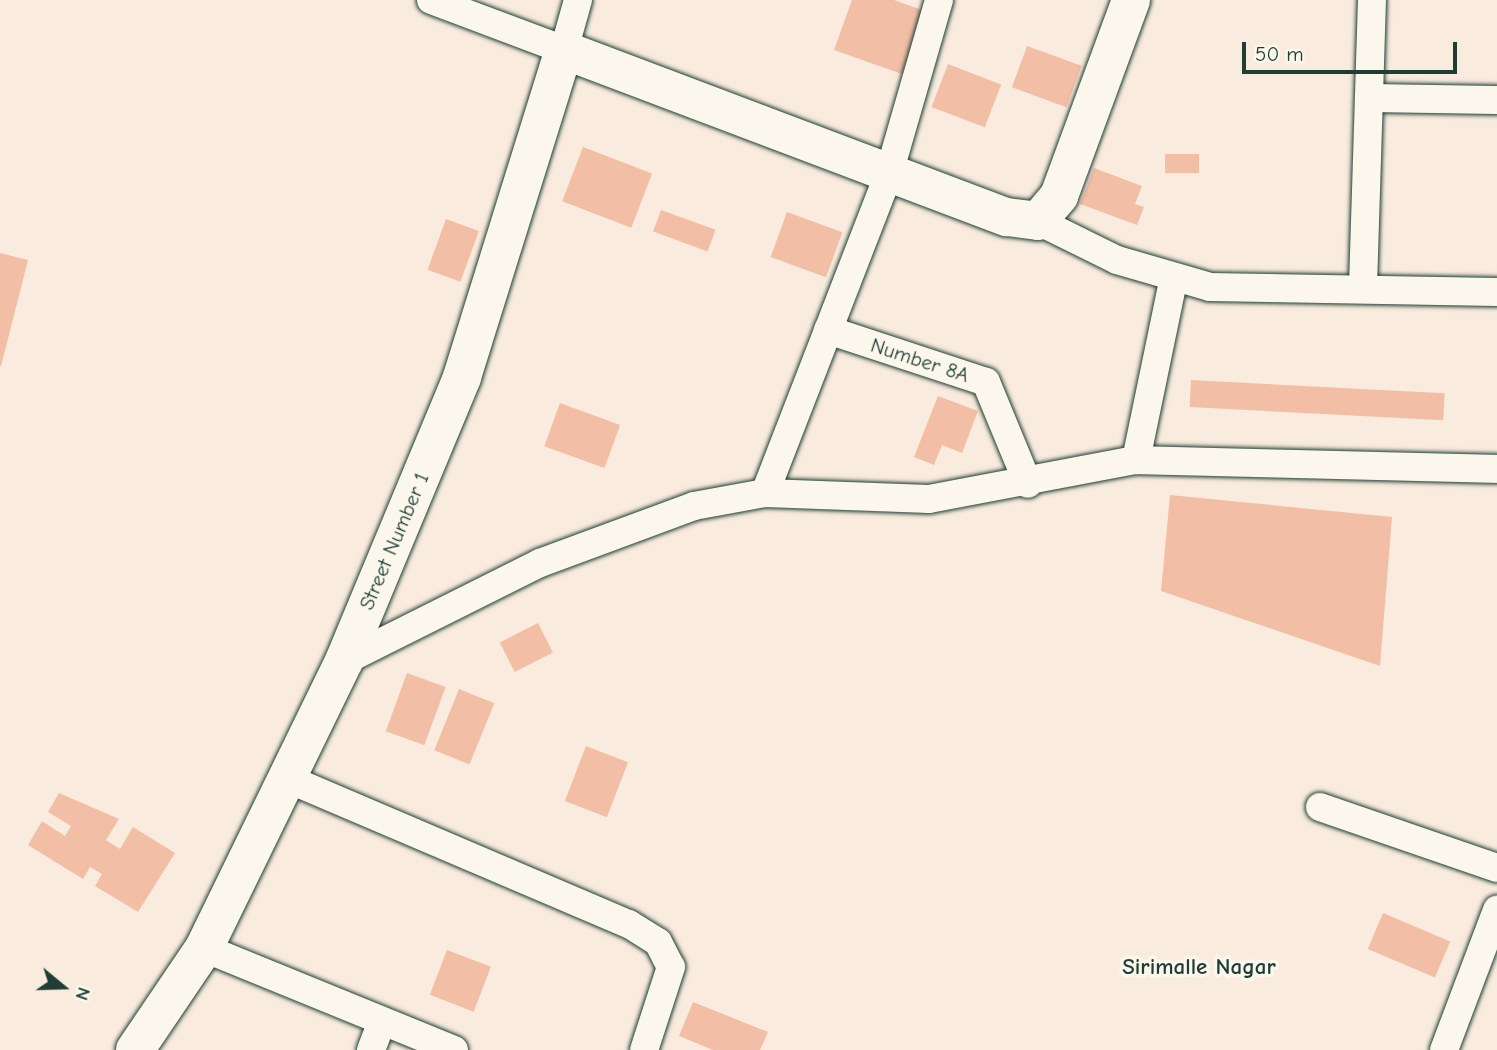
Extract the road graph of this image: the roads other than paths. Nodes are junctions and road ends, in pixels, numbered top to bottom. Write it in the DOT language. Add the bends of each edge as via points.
graph roads {
  1 [pos="431,0"];
  2 [pos="578,0"];
  3 [pos="939,0"];
  4 [pos="1131,0"];
  5 [pos="1372,0"];
  6 [pos="564,50"];
  7 [pos="1369,98"];
  8 [pos="1497,100"];
  9 [pos="890,170"];
  10 [pos="1038,221"];
  11 [pos="1173,281"];
  12 [pos="1363,286"];
  13 [pos="1497,292"];
  14 [pos="828,330"];
  15 [pos="1136,460"];
  16 [pos="1497,469"];
  17 [pos="1028,484"];
  18 [pos="765,493"];
  19 [pos="344,661"];
  20 [pos="286,778"];
  21 [pos="1320,807"];
  22 [pos="1497,868"];
  23 [pos="1497,911"];
  24 [pos="204,948"];
  25 [pos="382,1021"];
  26 [pos="135,1050"];
  27 [pos="371,1050"];
  28 [pos="454,1050"];
  29 [pos="644,1050"];
  30 [pos="1444,1050"];
  1 -- 6 [label="street"];
  2 -- 6 [label="street, Street Number 1"];
  3 -- 9 [label="street"];
  4 -- 10 [label="street" via="1059,196"];
  5 -- 7 [label="street"];
  6 -- 9 [label="street"];
  6 -- 19 [label="street, Street Number 1" via="463,377"];
  7 -- 8 [label="street"];
  7 -- 12 [label="street"];
  9 -- 10 [label="street" via="1007,217"];
  9 -- 14 [label="street"];
  10 -- 11 [label="street"];
  11 -- 12 [label="street" via="1210,287"];
  11 -- 15 [label="street"];
  12 -- 13 [label="street"];
  14 -- 17 [label="street, Number 8A" via="986,382"];
  14 -- 18 [label="street"];
  15 -- 16 [label="street"];
  15 -- 17 [label="street"];
  17 -- 18 [label="street" via="929,499"];
  18 -- 19 [label="street" via="694,506 540,563"];
  19 -- 20 [label="street, Street Number 1"];
  20 -- 24 [label="street, Street Number 1"];
  20 -- 29 [label="street" via="629,924 658,942 671,967"];
  21 -- 22 [label="street"];
  23 -- 30 [label="street"];
  24 -- 25 [label="street"];
  24 -- 26 [label="street, Street Number 1"];
  25 -- 27 [label="street"];
  25 -- 28 [label="street"];
}
